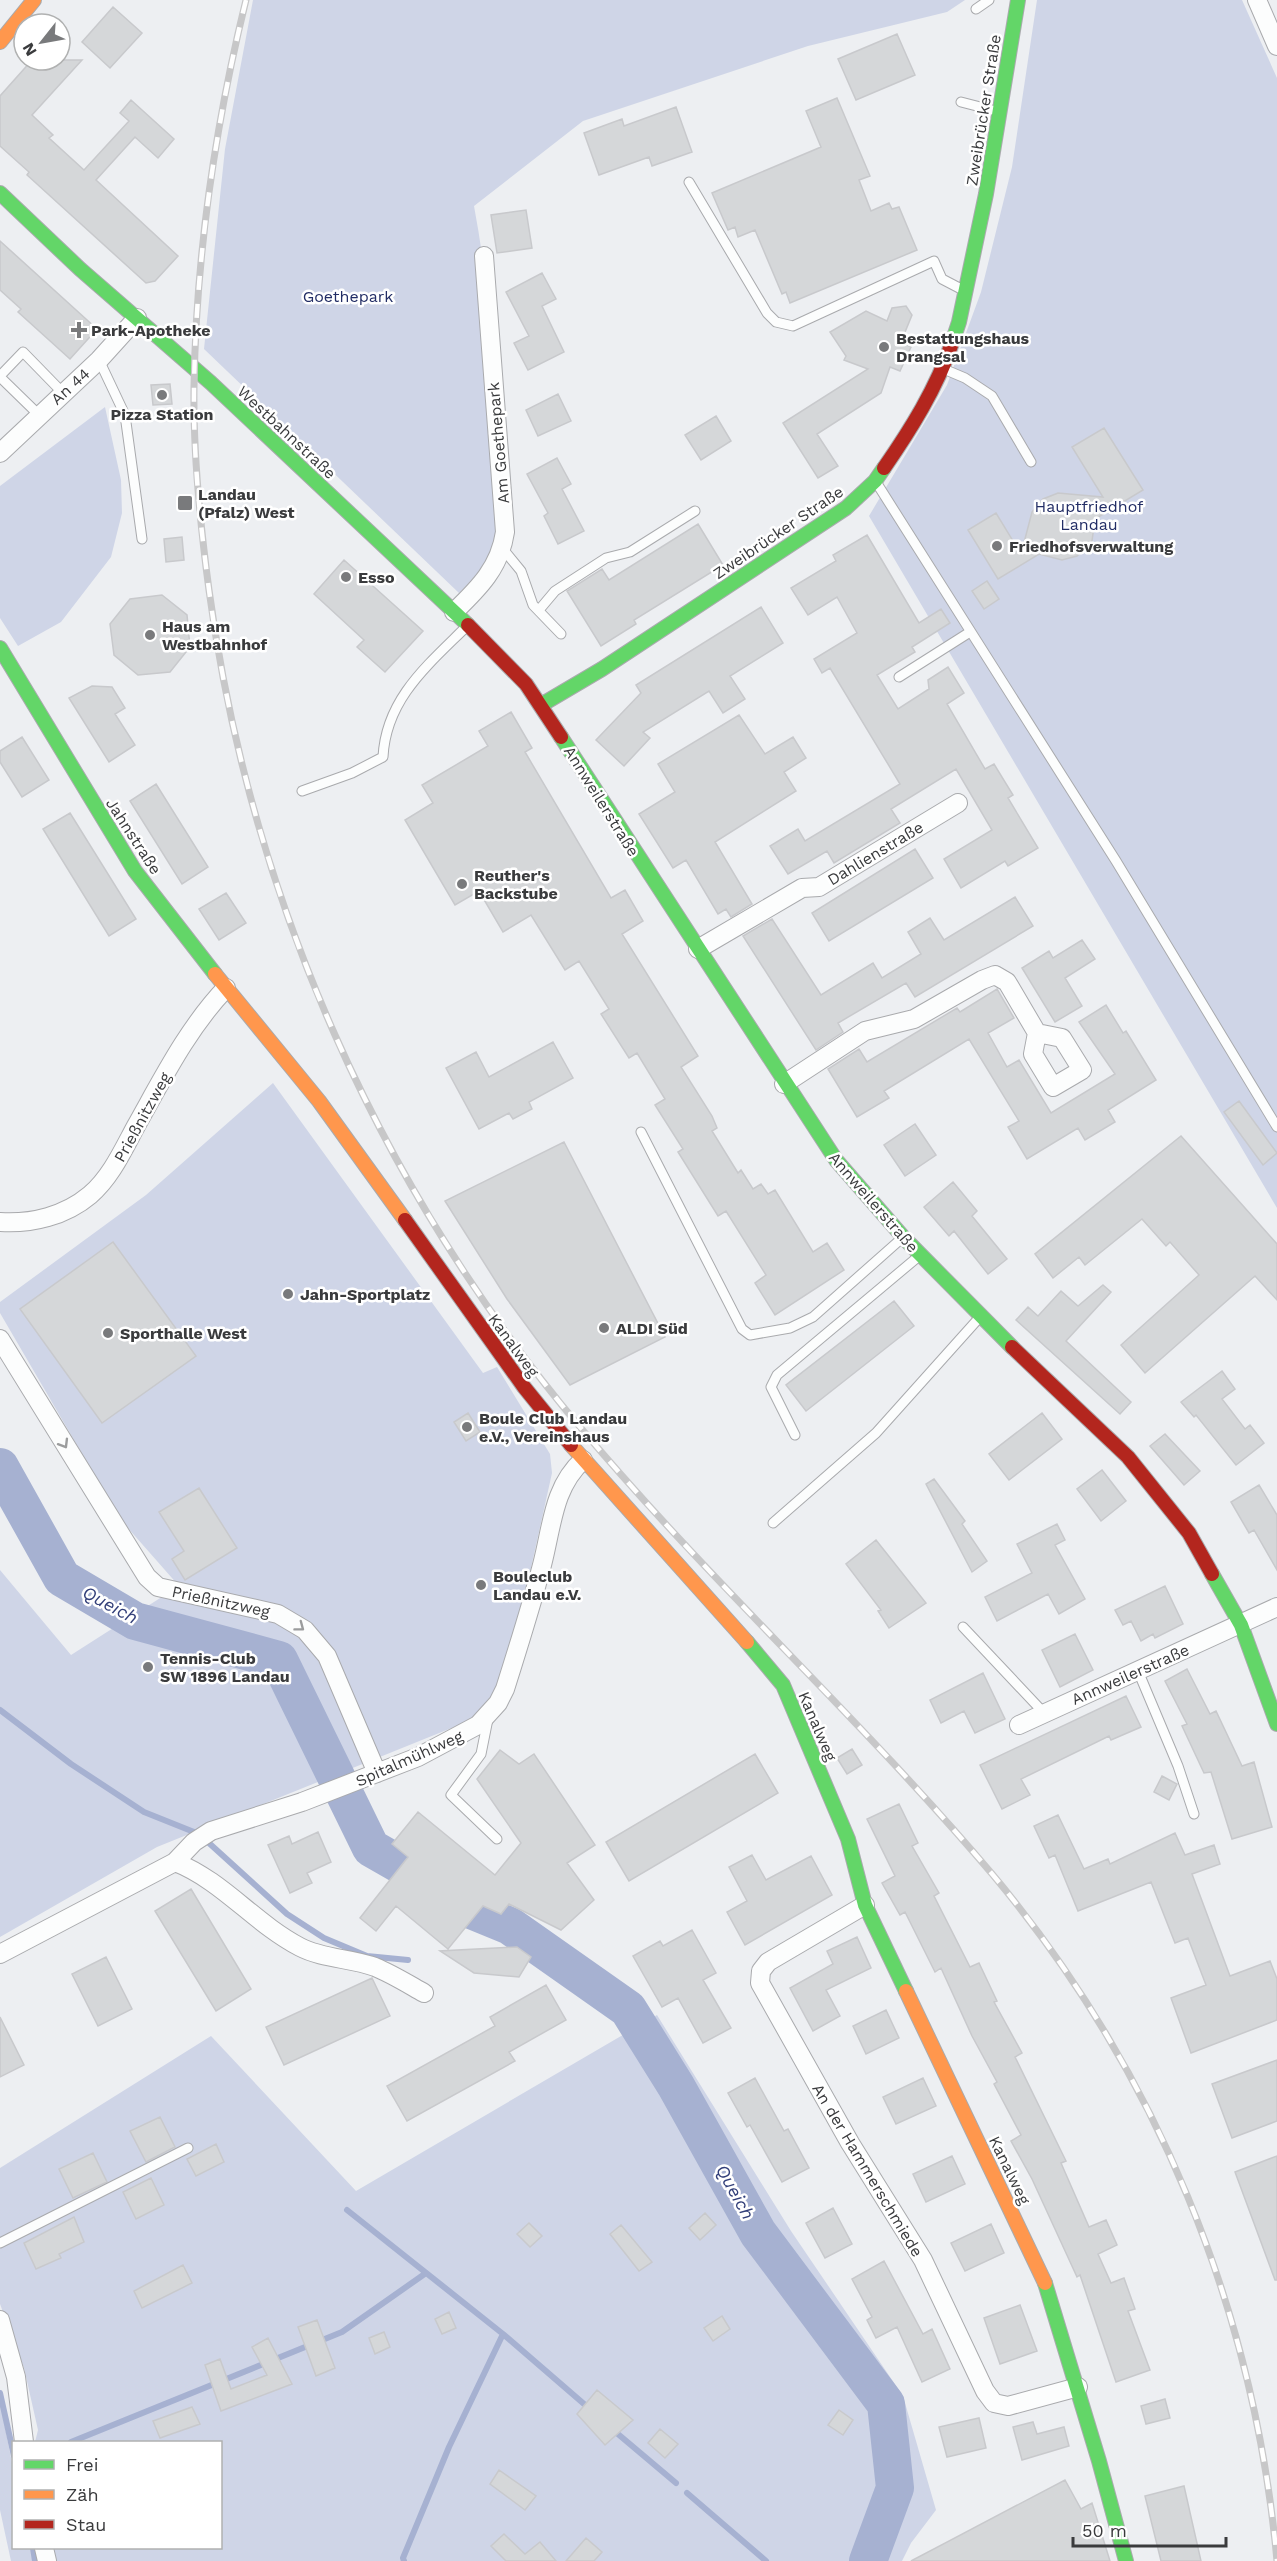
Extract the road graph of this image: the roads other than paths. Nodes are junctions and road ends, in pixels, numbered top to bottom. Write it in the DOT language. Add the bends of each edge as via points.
graph roads {
  1 [pos="34,0"];
  2 [pos="989,0"];
  3 [pos="1018,0"];
  4 [pos="1257,0"];
  5 [pos="976,9"];
  6 [pos="0,42"];
  7 [pos="1277,46"];
  8 [pos="961,102"];
  9 [pos="999,112"];
  10 [pos="689,182"];
  11 [pos="0,193"];
  12 [pos="484,256"];
  13 [pos="967,292"];
  14 [pos="137,318"];
  15 [pos="99,360"];
  16 [pos="943,369"];
  17 [pos="0,376"];
  18 [pos="62,392"];
  19 [pos="39,415"];
  20 [pos="0,453"];
  21 [pos="1031,462"];
  22 [pos="875,481"];
  23 [pos="695,511"];
  24 [pos="142,539"];
  25 [pos="503,549"];
  26 [pos="539,610"];
  27 [pos="454,612"];
  28 [pos="468,625"];
  29 [pos="970,632"];
  30 [pos="561,634"];
  31 [pos="0,648"];
  32 [pos="899,677"];
  33 [pos="541,705"];
  34 [pos="302,791"];
  35 [pos="958,803"];
  36 [pos="698,949"];
  37 [pos="226,988"];
  38 [pos="260,1028"];
  39 [pos="1037,1033"];
  40 [pos="784,1084"];
  41 [pos="1277,1127"];
  42 [pos="641,1132"];
  43 [pos="0,1222"];
  44 [pos="903,1238"];
  45 [pos="920,1255"];
  46 [pos="980,1317"];
  47 [pos="0,1339"];
  48 [pos="795,1435"];
  49 [pos="583,1460"];
  50 [pos="773,1523"];
  51 [pos="1277,1607"];
  52 [pos="1241,1625"];
  53 [pos="963,1627"];
  54 [pos="1138,1671"];
  55 [pos="1044,1713"];
  56 [pos="489,1714"];
  57 [pos="1277,1724"];
  58 [pos="1019,1725"];
  59 [pos="369,1776"];
  60 [pos="1194,1814"];
  61 [pos="497,1839"];
  62 [pos="175,1862"];
  63 [pos="865,1905"];
  64 [pos="0,1954"];
  65 [pos="424,1993"];
  66 [pos="188,2148"];
  67 [pos="0,2243"];
  68 [pos="0,2320"];
  69 [pos="1078,2387"];
  70 [pos="24,2441"];
  71 [pos="1126,2561"];
  1 -- 6 [label="street"];
  2 -- 5 [label="lane"];
  3 -- 9 [label="street, Zweibrücker Straße"];
  4 -- 7 [label="street"];
  8 -- 9 [label="lane"];
  9 -- 13 [label="street, Zweibrücker Straße"];
  10 -- 13 [label="lane" via="776,322 793,326 934,261 942,279"];
  11 -- 14 [label="street, Westbahnstraße"];
  12 -- 25 [label="street, Am Goethepark" via="505,532"];
  13 -- 16 [label="street, Zweibrücker Straße"];
  14 -- 15 [label="street, An 44"];
  14 -- 27 [label="street, Westbahnstraße"];
  15 -- 18 [label="street, An 44"];
  15 -- 24 [label="lane" via="125,415"];
  16 -- 21 [label="lane" via="992,396"];
  16 -- 22 [label="street, Zweibrücker Straße" via="914,424"];
  17 -- 18 [label="lane" via="23,352"];
  17 -- 19 [label="lane"];
  18 -- 19 [label="street, An 44"];
  19 -- 20 [label="street, An 44"];
  22 -- 29 [label="lane"];
  22 -- 33 [label="street, Zweibrücker Straße" via="815,529"];
  23 -- 26 [label="lane" via="630,552 606,558 555,591"];
  25 -- 26 [label="lane" via="521,571 533,605"];
  25 -- 27 [label="street, Am Goethepark" via="491,572"];
  26 -- 30 [label="lane"];
  27 -- 28 [label="street, Westbahnstraße"];
  28 -- 33 [label="street, Westbahnstraße" via="512,668"];
  28 -- 34 [label="lane" via="401,696 388,723 383,757"];
  29 -- 32 [label="lane"];
  29 -- 41 [label="lane" via="1116,861"];
  31 -- 37 [label="street, Jahnstraße" via="135,871"];
  33 -- 36 [label="street, Annweilerstraße"];
  35 -- 36 [label="street, Dahlienstraße" via="819,887 802,888"];
  36 -- 40 [label="street, Annweilerstraße"];
  37 -- 38 [label="street, Jahnstraße"];
  37 -- 43 [label="street, Prießnitzweg" via="196,1022 113,1168 90,1194 55,1215 20,1223"];
  38 -- 49 [label="street, Kanalweg" via="374,1173 504,1361"];
  39 -- 40 [label="street" via="1007,982 996,975 914,1019 865,1031"];
  40 -- 44 [label="street, Annweilerstraße" via="836,1160"];
  42 -- 44 [label="lane" via="742,1329 750,1335 790,1328 813,1317"];
  44 -- 45 [label="street, Annweilerstraße"];
  45 -- 46 [label="street, Annweilerstraße"];
  45 -- 48 [label="lane" via="777,1375 771,1387"];
  46 -- 50 [label="lane" via="876,1433"];
  46 -- 52 [label="street, Annweilerstraße" via="1143,1474 1189,1533"];
  47 -- 59 [label="street, Prießnitzweg, one-way" via="147,1577 159,1587 278,1614 317,1642 327,1656"];
  49 -- 56 [label="street, Spitalmühlweg" via="567,1476 558,1496 505,1689"];
  49 -- 63 [label="street, Kanalweg" via="729,1619 783,1685 848,1839"];
  51 -- 52 [label="street"];
  52 -- 54 [label="street, Annweilerstraße"];
  52 -- 57 [label="street, Annweilerstraße"];
  53 -- 55 [label="lane"];
  54 -- 55 [label="street, Annweilerstraße"];
  54 -- 60 [label="lane"];
  55 -- 58 [label="street, Annweilerstraße"];
  56 -- 59 [label="street, Spitalmühlweg" via="466,1733"];
  56 -- 61 [label="lane" via="482,1754 451,1795"];
  59 -- 62 [label="street, Spitalmühlweg" via="227,1825 194,1842"];
  62 -- 64 [label="street, Spitalmühlweg"];
  62 -- 65 [label="street" via="223,1888 280,1936 320,1955 374,1967"];
  63 -- 69 [label="street, Kanalweg" via="1046,2284"];
  63 -- 69 [label="street, An der Hammerschmiede" via="768,1962 760,1983 850,2143 922,2260 994,2403 1008,2406"];
  66 -- 67 [label="lane"];
  68 -- 70 [label="street" via="16,2377"];
  69 -- 71 [label="street, Kanalweg"];
}
